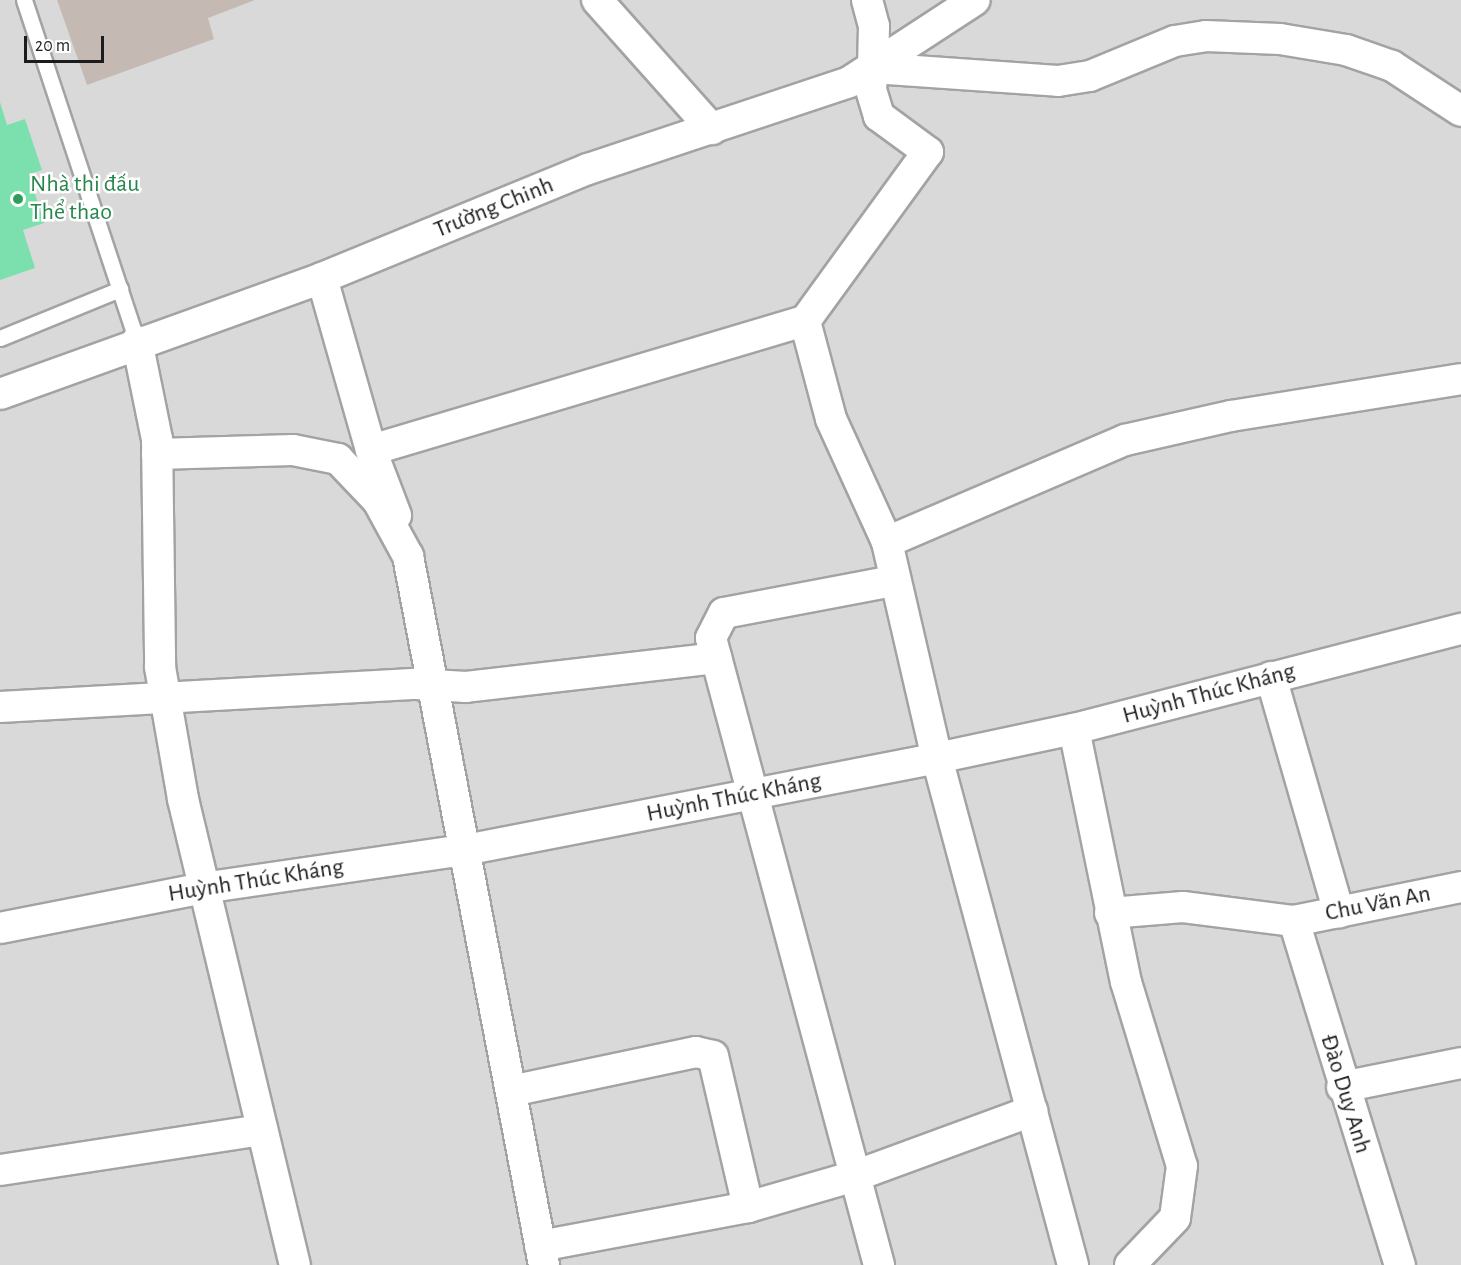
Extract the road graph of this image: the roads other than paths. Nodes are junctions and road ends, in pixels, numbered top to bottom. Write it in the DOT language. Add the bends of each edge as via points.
graph roads {
  1 [pos="24,0"];
  2 [pos="597,0"];
  3 [pos="867,0"];
  4 [pos="975,0"];
  5 [pos="873,68"];
  6 [pos="1461,111"];
  7 [pos="712,129"];
  8 [pos="322,278"];
  9 [pos="120,289"];
  10 [pos="805,321"];
  11 [pos="0,338"];
  12 [pos="137,342"];
  13 [pos="1461,379"];
  14 [pos="0,394"];
  15 [pos="371,450"];
  16 [pos="157,454"];
  17 [pos="887,542"];
  18 [pos="408,556"];
  19 [pos="893,581"];
  20 [pos="1461,629"];
  21 [pos="716,658"];
  22 [pos="1271,677"];
  23 [pos="429,685"];
  24 [pos="165,697"];
  25 [pos="0,707"];
  26 [pos="1074,729"];
  27 [pos="937,758"];
  28 [pos="754,794"];
  29 [pos="465,850"];
  30 [pos="1461,887"];
  31 [pos="203,888"];
  32 [pos="1339,912"];
  33 [pos="1110,913"];
  34 [pos="1294,921"];
  35 [pos="0,928"];
  36 [pos="1461,1063"];
  37 [pos="1342,1087"];
  38 [pos="511,1090"];
  39 [pos="1032,1111"];
  40 [pos="262,1130"];
  41 [pos="0,1170"];
  42 [pos="855,1176"];
  43 [pos="748,1207"];
  44 [pos="542,1255"];
  45 [pos="295,1265"];
  46 [pos="879,1265"];
  47 [pos="1073,1265"];
  48 [pos="1130,1265"];
  49 [pos="1400,1265"];
  1 -- 9 [label="lane"];
  2 -- 7 [label="street"];
  3 -- 5 [label="street" via="874,26"];
  4 -- 5 [label="street, Trường Chinh"];
  5 -- 6 [label="street" via="1058,81 1090,76 1174,41 1206,36 1280,39 1346,50 1392,66"];
  5 -- 7 [label="street, Trường Chinh"];
  5 -- 10 [label="street" via="871,89 879,116 928,152"];
  7 -- 8 [label="street, Trường Chinh" via="588,169"];
  8 -- 12 [label="street, Trường Chinh"];
  8 -- 15 [label="street"];
  9 -- 11 [label="lane"];
  9 -- 12 [label="lane"];
  10 -- 15 [label="street"];
  10 -- 17 [label="street" via="831,418"];
  12 -- 14 [label="street, Trường Chinh"];
  12 -- 16 [label="street"];
  13 -- 17 [label="street" via="1231,416 1125,440"];
  15 -- 18 [label="street"];
  16 -- 18 [label="street" via="294,450 338,459 378,501"];
  16 -- 24 [label="street"];
  17 -- 19 [label="street"];
  18 -- 23 [label="street"];
  19 -- 21 [label="street" via="724,613 711,638"];
  19 -- 27 [label="street"];
  20 -- 22 [label="street, Huỳnh Thúc Kháng"];
  21 -- 23 [label="street" via="466,687"];
  21 -- 28 [label="street" via="742,770"];
  22 -- 26 [label="street, Huỳnh Thúc Kháng"];
  22 -- 32 [label="street"];
  23 -- 24 [label="street"];
  23 -- 29 [label="street"];
  24 -- 25 [label="street"];
  24 -- 31 [label="street"];
  26 -- 27 [label="street, Huỳnh Thúc Kháng"];
  26 -- 33 [label="street"];
  27 -- 28 [label="street, Huỳnh Thúc Kháng"];
  27 -- 39 [label="street"];
  28 -- 29 [label="street, Huỳnh Thúc Kháng"];
  28 -- 42 [label="street"];
  29 -- 31 [label="street, Huỳnh Thúc Kháng"];
  29 -- 38 [label="street"];
  30 -- 32 [label="street, Chu Văn An"];
  31 -- 35 [label="street, Huỳnh Thúc Kháng"];
  31 -- 40 [label="street"];
  32 -- 34 [label="street, Chu Văn An"];
  33 -- 34 [label="street, Chu Văn An" via="1184,907"];
  33 -- 48 [label="street" via="1139,1031 1182,1166 1175,1218"];
  34 -- 37 [label="street, Đào Duy Anh"];
  36 -- 37 [label="street"];
  37 -- 49 [label="street, Đào Duy Anh"];
  38 -- 43 [label="street" via="696,1052 713,1056"];
  38 -- 44 [label="street"];
  39 -- 42 [label="street"];
  39 -- 47 [label="street"];
  40 -- 41 [label="street"];
  40 -- 45 [label="street"];
  42 -- 43 [label="street"];
  42 -- 46 [label="street"];
  43 -- 44 [label="street"];
}
